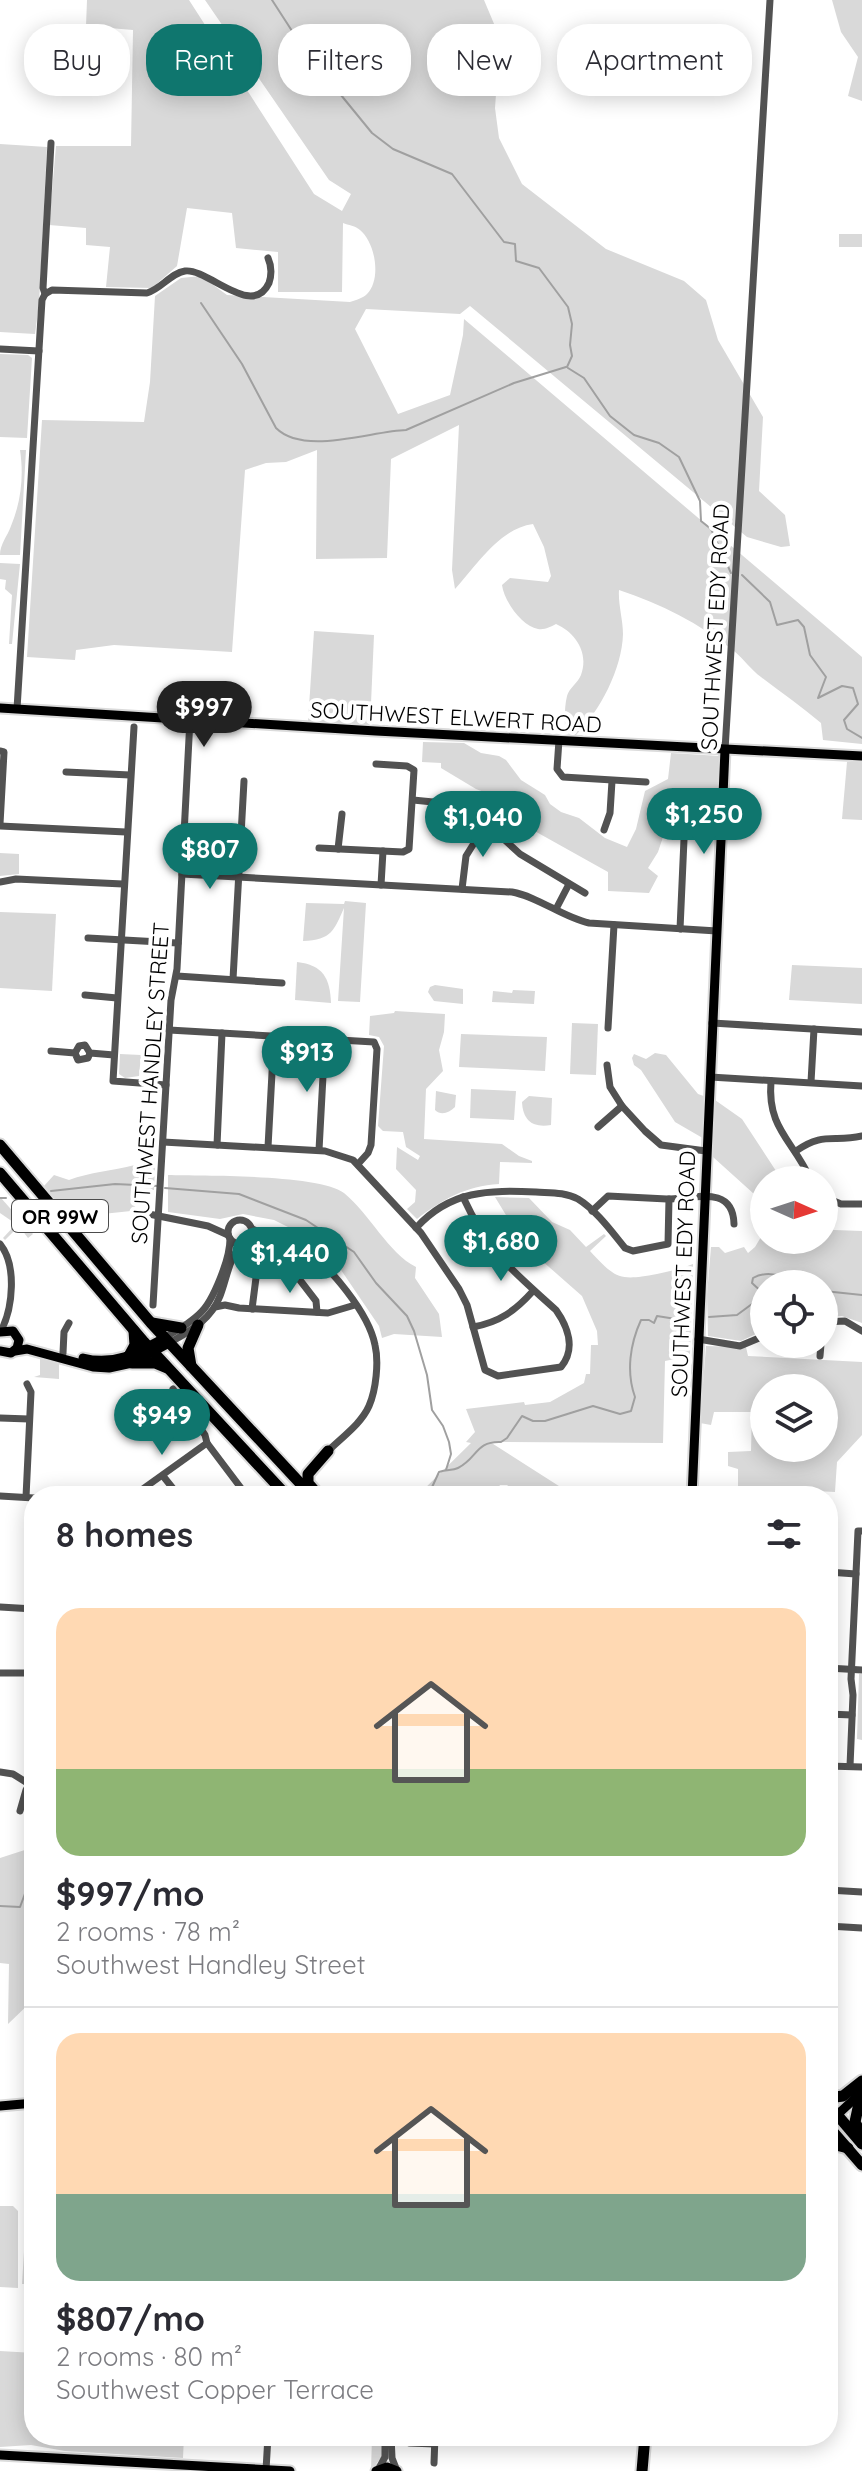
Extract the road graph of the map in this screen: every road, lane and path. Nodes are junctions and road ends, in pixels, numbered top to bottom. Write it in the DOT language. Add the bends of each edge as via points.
graph roads {
  1 [pos="770,0"];
  2 [pos="51,143"];
  3 [pos="268,258"];
  4 [pos="45,294"];
  5 [pos="0,349"];
  6 [pos="39,351"];
  7 [pos="0,708"];
  8 [pos="17,709"];
  9 [pos="190,719"];
  10 [pos="134,727"];
  11 [pos="559,740"];
  12 [pos="725,750"];
  13 [pos="0,751"];
  14 [pos="862,756"];
  15 [pos="376,764"];
  16 [pos="66,772"];
  17 [pos="130,775"];
  18 [pos="244,781"];
  19 [pos="612,781"];
  20 [pos="646,782"];
  21 [pos="413,800"];
  22 [pos="342,814"];
  23 [pos="685,817"];
  24 [pos="486,824"];
  25 [pos="0,825"];
  26 [pos="604,830"];
  27 [pos="126,832"];
  28 [pos="319,848"];
  29 [pos="338,849"];
  30 [pos="383,851"];
  31 [pos="182,874"];
  32 [pos="239,877"];
  33 [pos="0,882"];
  34 [pos="123,884"];
  35 [pos="569,884"];
  36 [pos="381,885"];
  37 [pos="462,889"];
  38 [pos="585,893"];
  39 [pos="556,909"];
  40 [pos="614,925"];
  41 [pos="680,929"];
  42 [pos="717,931"];
  43 [pos="88,938"];
  44 [pos="120,940"];
  45 [pos="178,943"];
  46 [pos="177,976"];
  47 [pos="233,979"];
  48 [pos="282,983"];
  49 [pos="85,995"];
  50 [pos="117,998"];
  51 [pos="712,1023"];
  52 [pos="608,1028"];
  53 [pos="814,1029"];
  54 [pos="169,1030"];
  55 [pos="862,1032"];
  56 [pos="222,1033"];
  57 [pos="274,1036"];
  58 [pos="325,1039"];
  59 [pos="51,1051"];
  60 [pos="114,1055"];
  61 [pos="607,1065"];
  62 [pos="710,1077"];
  63 [pos="771,1081"];
  64 [pos="811,1082"];
  65 [pos="166,1085"];
  66 [pos="862,1086"];
  67 [pos="622,1106"];
  68 [pos="598,1127"];
  69 [pos="862,1136"];
  70 [pos="163,1142"];
  71 [pos="0,1145"];
  72 [pos="217,1145"];
  73 [pos="268,1147"];
  74 [pos="319,1150"];
  75 [pos="706,1151"];
  76 [pos="796,1151"];
  77 [pos="358,1164"];
  78 [pos="804,1166"];
  79 [pos="0,1173"];
  80 [pos="704,1196"];
  81 [pos="463,1197"];
  82 [pos="669,1199"];
  83 [pos="838,1203"];
  84 [pos="862,1204"];
  85 [pos="592,1211"];
  86 [pos="139,1212"];
  87 [pos="158,1216"];
  88 [pos="232,1223"];
  89 [pos="734,1224"];
  90 [pos="208,1226"];
  91 [pos="416,1228"];
  92 [pos="252,1229"];
  93 [pos="229,1237"];
  94 [pos="269,1238"];
  95 [pos="246,1241"];
  96 [pos="0,1244"];
  97 [pos="533,1291"];
  98 [pos="220,1297"];
  99 [pos="153,1305"];
  100 [pos="225,1305"];
  101 [pos="355,1305"];
  102 [pos="215,1307"];
  103 [pos="252,1309"];
  104 [pos="317,1312"];
  105 [pos="8,1315"];
  106 [pos="838,1321"];
  107 [pos="69,1323"];
  108 [pos="151,1323"];
  109 [pos="198,1325"];
  110 [pos="473,1327"];
  111 [pos="181,1328"];
  112 [pos="134,1331"];
  113 [pos="862,1331"];
  114 [pos="1,1332"];
  115 [pos="17,1335"];
  116 [pos="698,1339"];
  117 [pos="167,1340"];
  118 [pos="750,1342"];
  119 [pos="151,1349"];
  120 [pos="6,1353"];
  121 [pos="63,1353"];
  122 [pos="131,1360"];
  123 [pos="191,1367"];
  124 [pos="168,1368"];
  125 [pos="27,1384"];
  126 [pos="173,1389"];
  127 [pos="0,1418"];
  128 [pos="29,1419"];
  129 [pos="207,1443"];
  130 [pos="328,1451"];
  131 [pos="288,1470"];
  132 [pos="163,1476"];
  133 [pos="30,1486"];
  134 [pos="148,1486"];
  135 [pos="171,1486"];
  136 [pos="239,1486"];
  137 [pos="278,1486"];
  138 [pos="303,1486"];
  139 [pos="310,1486"];
  140 [pos="692,1486"];
  141 [pos="0,1496"];
  142 [pos="24,1498"];
  143 [pos="862,1531"];
  144 [pos="838,1573"];
  145 [pos="856,1574"];
  146 [pos="0,1607"];
  147 [pos="24,1608"];
  148 [pos="858,1616"];
  149 [pos="838,1668"];
  150 [pos="851,1669"];
  151 [pos="862,1670"];
  152 [pos="0,1673"];
  153 [pos="24,1673"];
  154 [pos="838,1714"];
  155 [pos="852,1715"];
  156 [pos="838,1766"];
  157 [pos="850,1766"];
  158 [pos="862,1767"];
  159 [pos="0,1772"];
  160 [pos="24,1778"];
  161 [pos="24,1795"];
  162 [pos="20,1811"];
  163 [pos="838,1891"];
  164 [pos="862,1892"];
  165 [pos="838,1927"];
  166 [pos="862,1928"];
  167 [pos="862,2089"];
  168 [pos="838,2097"];
  169 [pos="24,2104"];
  170 [pos="0,2106"];
  171 [pos="838,2114"];
  172 [pos="838,2126"];
  173 [pos="838,2132"];
  174 [pos="862,2135"];
  175 [pos="862,2144"];
  176 [pos="838,2146"];
  177 [pos="848,2148"];
  178 [pos="862,2165"];
  179 [pos="268,2446"];
  180 [pos="385,2446"];
  181 [pos="391,2446"];
  182 [pos="435,2446"];
  183 [pos="644,2446"];
  184 [pos="0,2455"];
  185 [pos="434,2463"];
  186 [pos="266,2470"];
  187 [pos="377,2470"];
  188 [pos="290,2471"];
  189 [pos="397,2471"];
  190 [pos="642,2471"];
  1 -- 12 [label="street, SOUTHWEST EDY ROAD"];
  2 -- 4 [label="street"];
  3 -- 4 [label="street" via="271,276 257,295 185,271 147,293"];
  4 -- 6 [label="street"];
  5 -- 6 [label="street"];
  6 -- 8 [label="street"];
  7 -- 8 [label="main road, SOUTHWEST ELWERT ROAD"];
  8 -- 9 [label="main road, SOUTHWEST ELWERT ROAD"];
  9 -- 11 [label="main road, SOUTHWEST ELWERT ROAD"];
  9 -- 31 [label="street, SOUTHWEST HANDLEY STREET"];
  10 -- 17 [label="street"];
  11 -- 12 [label="main road, SOUTHWEST ELWERT ROAD"];
  11 -- 19 [label="street" via="557,769 562,776"];
  12 -- 14 [label="main road, SOUTHWEST ELWERT ROAD"];
  12 -- 42 [label="main road, SOUTHWEST EDY ROAD"];
  13 -- 25 [label="street"];
  15 -- 21 [label="street" via="411,767"];
  16 -- 17 [label="street"];
  17 -- 27 [label="street"];
  18 -- 32 [label="street"];
  19 -- 20 [label="street"];
  19 -- 26 [label="street"];
  21 -- 24 [label="street" via="449,802"];
  21 -- 30 [label="street" via="408,851"];
  22 -- 29 [label="street"];
  23 -- 41 [label="street"];
  24 -- 35 [label="street" via="520,854"];
  24 -- 37 [label="street" via="466,856"];
  25 -- 27 [label="street"];
  27 -- 34 [label="street"];
  28 -- 29 [label="street"];
  29 -- 30 [label="street"];
  30 -- 36 [label="street"];
  31 -- 32 [label="street"];
  31 -- 45 [label="street, SOUTHWEST HANDLEY STREET"];
  32 -- 36 [label="street"];
  32 -- 47 [label="street"];
  33 -- 34 [label="street"];
  34 -- 44 [label="street"];
  35 -- 38 [label="street"];
  35 -- 39 [label="street"];
  36 -- 37 [label="street"];
  37 -- 39 [label="street" via="520,893"];
  39 -- 40 [label="street" via="581,921"];
  40 -- 41 [label="street"];
  40 -- 52 [label="street"];
  41 -- 42 [label="street"];
  42 -- 51 [label="main road, SOUTHWEST EDY ROAD"];
  43 -- 44 [label="street"];
  44 -- 45 [label="street"];
  44 -- 50 [label="street"];
  45 -- 46 [label="street, SOUTHWEST HANDLEY STREET"];
  46 -- 47 [label="street"];
  46 -- 54 [label="street, SOUTHWEST HANDLEY STREET"];
  47 -- 48 [label="street"];
  49 -- 50 [label="street"];
  50 -- 60 [label="street"];
  51 -- 53 [label="street"];
  51 -- 62 [label="main road, SOUTHWEST EDY ROAD"];
  53 -- 55 [label="street"];
  53 -- 64 [label="street"];
  54 -- 56 [label="street"];
  54 -- 65 [label="street, SOUTHWEST HANDLEY STREET"];
  56 -- 57 [label="street"];
  56 -- 72 [label="street"];
  57 -- 58 [label="street"];
  57 -- 73 [label="street"];
  58 -- 74 [label="street"];
  58 -- 77 [label="street" via="376,1043 371,1145"];
  59 -- 60 [label="street" via="75,1053 85,1045 90,1053"];
  60 -- 65 [label="street" via="113,1081"];
  61 -- 67 [label="street" via="608,1083"];
  62 -- 63 [label="street"];
  62 -- 75 [label="main road, SOUTHWEST EDY ROAD"];
  63 -- 64 [label="street"];
  63 -- 76 [label="street" via="772,1114"];
  64 -- 66 [label="street"];
  65 -- 70 [label="street, SOUTHWEST HANDLEY STREET"];
  67 -- 68 [label="street"];
  67 -- 75 [label="street" via="661,1145"];
  69 -- 76 [label="street" via="823,1137"];
  70 -- 72 [label="street"];
  70 -- 87 [label="street, SOUTHWEST HANDLEY STREET"];
  71 -- 108 [label="highway, OR 99W"];
  72 -- 73 [label="street"];
  73 -- 74 [label="street"];
  74 -- 77 [label="street"];
  75 -- 80 [label="main road, SOUTHWEST EDY ROAD"];
  76 -- 78 [label="street"];
  77 -- 91 [label="street"];
  79 -- 112 [label="highway, OR 99W"];
  80 -- 82 [label="street"];
  80 -- 89 [label="street" via="730,1206"];
  80 -- 116 [label="main road, SOUTHWEST EDY ROAD"];
  81 -- 85 [label="street" via="486,1191 559,1193"];
  81 -- 91 [label="street"];
  81 -- 97 [label="street" via="501,1261"];
  82 -- 85 [label="street" via="608,1196"];
  82 -- 85 [label="street" via="668,1244 628,1250"];
  83 -- 84 [label="street"];
  86 -- 87 [label="street"];
  87 -- 90 [label="street"];
  87 -- 99 [label="street, SOUTHWEST HANDLEY STREET"];
  88 -- 90 [label="street"];
  88 -- 92 [label="street" via="245,1221"];
  88 -- 93 [label="street"];
  90 -- 93 [label="street"];
  91 -- 110 [label="street" via="459,1289"];
  92 -- 94 [label="street"];
  92 -- 95 [label="street"];
  93 -- 95 [label="street" via="236,1243"];
  93 -- 111 [label="street" via="214,1295 203,1312"];
  94 -- 95 [label="street"];
  94 -- 101 [label="street" via="300,1247 319,1260"];
  95 -- 98 [label="street" via="234,1254"];
  96 -- 105 [label="street" via="10,1264"];
  97 -- 110 [label="street" via="507,1316"];
  97 -- 110 [label="street" via="556,1310 568,1332 565,1363 556,1369 491,1374 484,1368"];
  98 -- 100 [label="street"];
  98 -- 102 [label="street"];
  100 -- 102 [label="street"];
  100 -- 103 [label="street"];
  101 -- 104 [label="street"];
  101 -- 130 [label="street" via="375,1344 373,1393 360,1420"];
  102 -- 109 [label="street"];
  103 -- 104 [label="street"];
  103 -- 104 [label="street" via="257,1270 263,1266 296,1275 316,1301"];
  105 -- 114 [label="street"];
  105 -- 115 [label="street"];
  106 -- 113 [label="street"];
  107 -- 121 [label="street"];
  108 -- 111 [label="highway"];
  108 -- 117 [label="highway, OR 99W"];
  109 -- 117 [label="street"];
  109 -- 123 [label="highway" via="188,1348"];
  111 -- 117 [label="street"];
  112 -- 119 [label="highway, OR 99W"];
  112 -- 122 [label="highway"];
  114 -- 115 [label="main road" via="8,1329"];
  115 -- 120 [label="main road" via="19,1345"];
  115 -- 121 [label="main road" via="28,1344"];
  116 -- 118 [label="street" via="740,1346"];
  116 -- 140 [label="main road, SOUTHWEST EDY ROAD"];
  117 -- 119 [label="main road"];
  117 -- 123 [label="highway, OR 99W"];
  119 -- 122 [label="main road"];
  119 -- 124 [label="highway, OR 99W"];
  120 -- 122 [label="main road" via="30,1350 93,1367 117,1368"];
  121 -- 122 [label="main road" via="100,1362"];
  122 -- 124 [label="highway"];
  123 -- 131 [label="highway, OR 99W"];
  124 -- 137 [label="highway, OR 99W"];
  125 -- 128 [label="street"];
  126 -- 129 [label="street"];
  127 -- 128 [label="street"];
  128 -- 133 [label="street"];
  129 -- 132 [label="street"];
  129 -- 136 [label="street"];
  130 -- 131 [label="highway" via="301,1471"];
  130 -- 139 [label="highway" via="307,1476"];
  131 -- 138 [label="highway, OR 99W"];
  132 -- 134 [label="street"];
  132 -- 135 [label="street"];
  141 -- 142 [label="street"];
  143 -- 145 [label="street"];
  144 -- 145 [label="street"];
  145 -- 148 [label="street"];
  146 -- 147 [label="street"];
  148 -- 150 [label="street"];
  149 -- 150 [label="street"];
  150 -- 151 [label="street"];
  150 -- 155 [label="street"];
  152 -- 153 [label="street"];
  154 -- 155 [label="street"];
  155 -- 157 [label="street"];
  156 -- 157 [label="street"];
  157 -- 158 [label="street"];
  159 -- 160 [label="street"];
  161 -- 162 [label="street"];
  163 -- 164 [label="street"];
  165 -- 166 [label="street"];
  167 -- 168 [label="highway"];
  167 -- 171 [label="main road"];
  167 -- 174 [label="highway" via="855,2122"];
  169 -- 170 [label="main road"];
  172 -- 175 [label="highway"];
  173 -- 177 [label="highway"];
  176 -- 177 [label="highway"];
  177 -- 178 [label="highway"];
  179 -- 186 [label="street"];
  180 -- 187 [label="street"];
  181 -- 189 [label="street"];
  182 -- 185 [label="street"];
  183 -- 190 [label="highway"];
  184 -- 186 [label="main road"];
  186 -- 188 [label="main road"];
  187 -- 189 [label="main road"];
}
